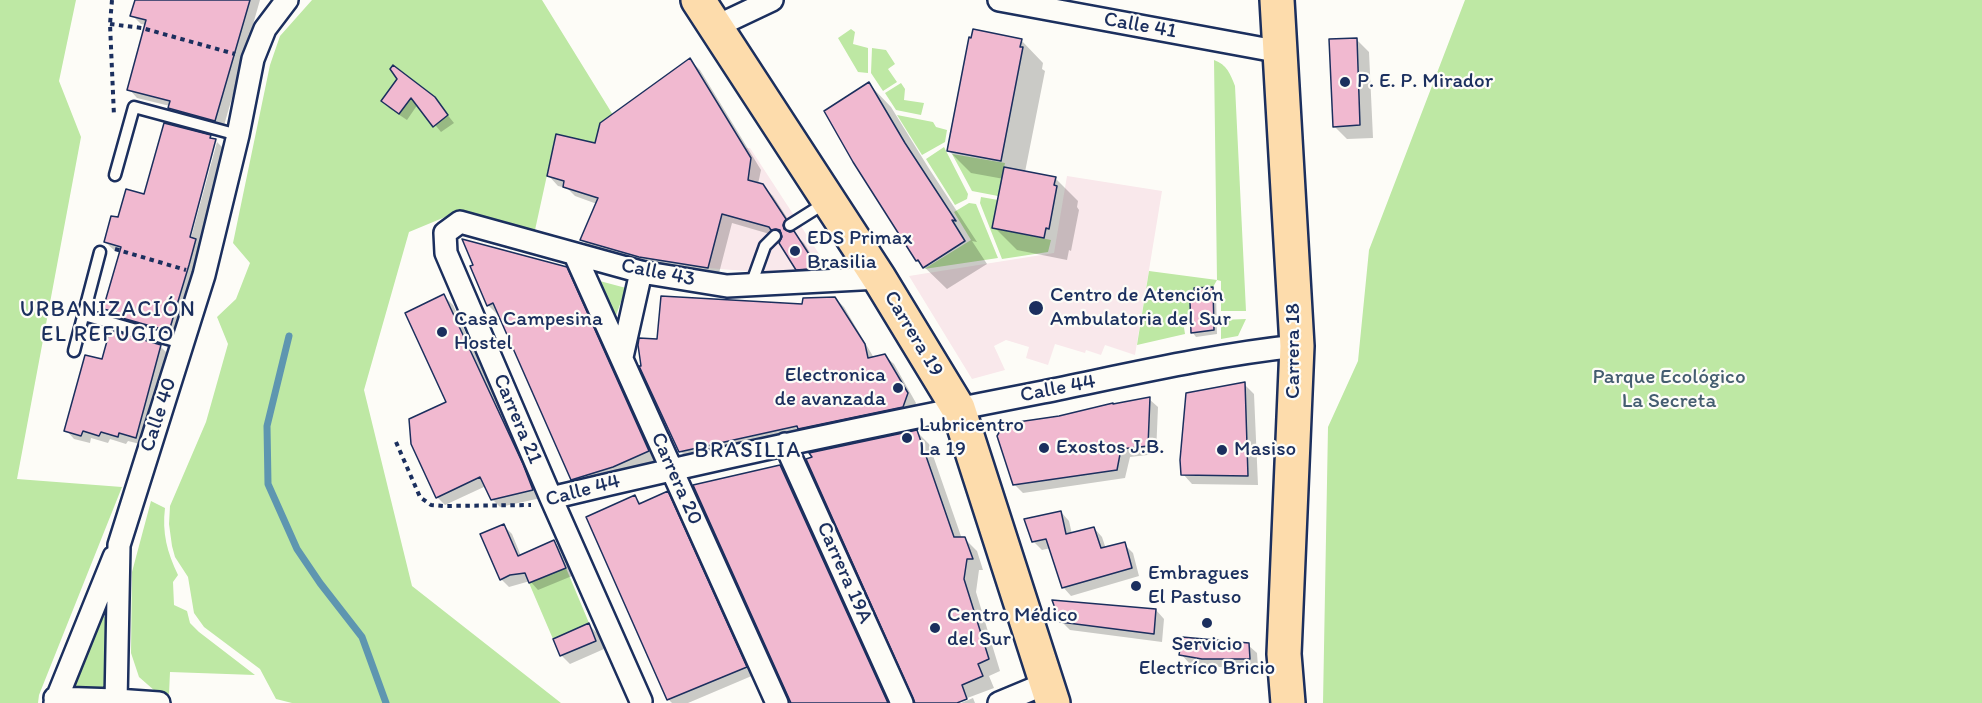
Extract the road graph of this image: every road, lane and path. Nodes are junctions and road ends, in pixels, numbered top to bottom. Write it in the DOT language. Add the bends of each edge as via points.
graph roads {
  1 [pos="112,0"];
  2 [pos="287,0"];
  3 [pos="772,0"];
  4 [pos="999,0"];
  5 [pos="1277,0"];
  6 [pos="706,14"];
  7 [pos="110,24"];
  8 [pos="1281,52"];
  9 [pos="253,59"];
  10 [pos="238,135"];
  11 [pos="124,142"];
  12 [pos="115,176"];
  13 [pos="829,201"];
  14 [pos="790,225"];
  15 [pos="445,233"];
  16 [pos="775,236"];
  17 [pos="100,252"];
  18 [pos="575,255"];
  19 [pos="641,272"];
  20 [pos="204,275"];
  21 [pos="879,278"];
  22 [pos="751,285"];
  23 [pos="84,315"];
  24 [pos="182,343"];
  25 [pos="1297,346"];
  26 [pos="74,351"];
  27 [pos="622,357"];
  28 [pos="958,408"];
  29 [pos="396,442"];
  30 [pos="785,444"];
  31 [pos="671,470"];
  32 [pos="551,498"];
  33 [pos="118,545"];
  34 [pos="1050,693"];
  35 [pos="641,700"];
  36 [pos="55,701"];
  37 [pos="116,701"];
  38 [pos="159,703"];
  39 [pos="777,703"];
  40 [pos="902,703"];
  41 [pos="999,703"];
  42 [pos="1288,703"];
  1 -- 7 [label="path"];
  2 -- 9 [label="street, Calle 40" via="265,29"];
  3 -- 6 [label="street"];
  4 -- 8 [label="street, Calle 41"];
  5 -- 8 [label="main road, Carrera 18"];
  6 -- 13 [label="main road, Carrera 19"];
  7 -- 9 [label="path" via="142,28"];
  7 -- 11 [label="path" via="114,120"];
  8 -- 25 [label="main road, Carrera 18"];
  9 -- 10 [label="street, Calle 40"];
  10 -- 11 [label="lane" via="134,107"];
  10 -- 20 [label="street, Calle 40"];
  11 -- 12 [label="lane"];
  13 -- 14 [label="lane"];
  13 -- 21 [label="main road, Carrera 19"];
  15 -- 18 [label="street, Calle 43" via="460,222"];
  15 -- 32 [label="street, Carrera 21" via="446,253"];
  16 -- 22 [label="lane" via="765,246"];
  17 -- 20 [label="path" via="113,249"];
  17 -- 23 [label="lane"];
  18 -- 19 [label="street, Calle 43"];
  18 -- 27 [label="street, Carrera 20"];
  19 -- 22 [label="street, Calle 43" via="727,286"];
  19 -- 27 [label="street"];
  20 -- 24 [label="street, Calle 40"];
  21 -- 22 [label="street, Calle 43"];
  21 -- 28 [label="main road, Carrera 19"];
  23 -- 24 [label="lane"];
  23 -- 26 [label="lane"];
  24 -- 33 [label="street, Calle 40"];
  25 -- 28 [label="street, Calle 44" via="1239,353"];
  25 -- 42 [label="main road, Carrera 18" via="1284,654"];
  27 -- 31 [label="street, Carrera 20"];
  28 -- 30 [label="street, Calle 44"];
  28 -- 34 [label="main road, Carrera 19"];
  29 -- 32 [label="path, Calle 44" via="420,497 431,505 533,505"];
  30 -- 31 [label="street, Calle 44"];
  30 -- 40 [label="street, Carrera 19A"];
  31 -- 32 [label="street, Calle 44"];
  31 -- 39 [label="street, Carrera 20"];
  32 -- 35 [label="street, Carrera 21"];
  33 -- 36 [label="street"];
  33 -- 37 [label="street, Calle 40"];
  34 -- 41 [label="street"];
  36 -- 37 [label="street"];
  37 -- 38 [label="street"];
}
